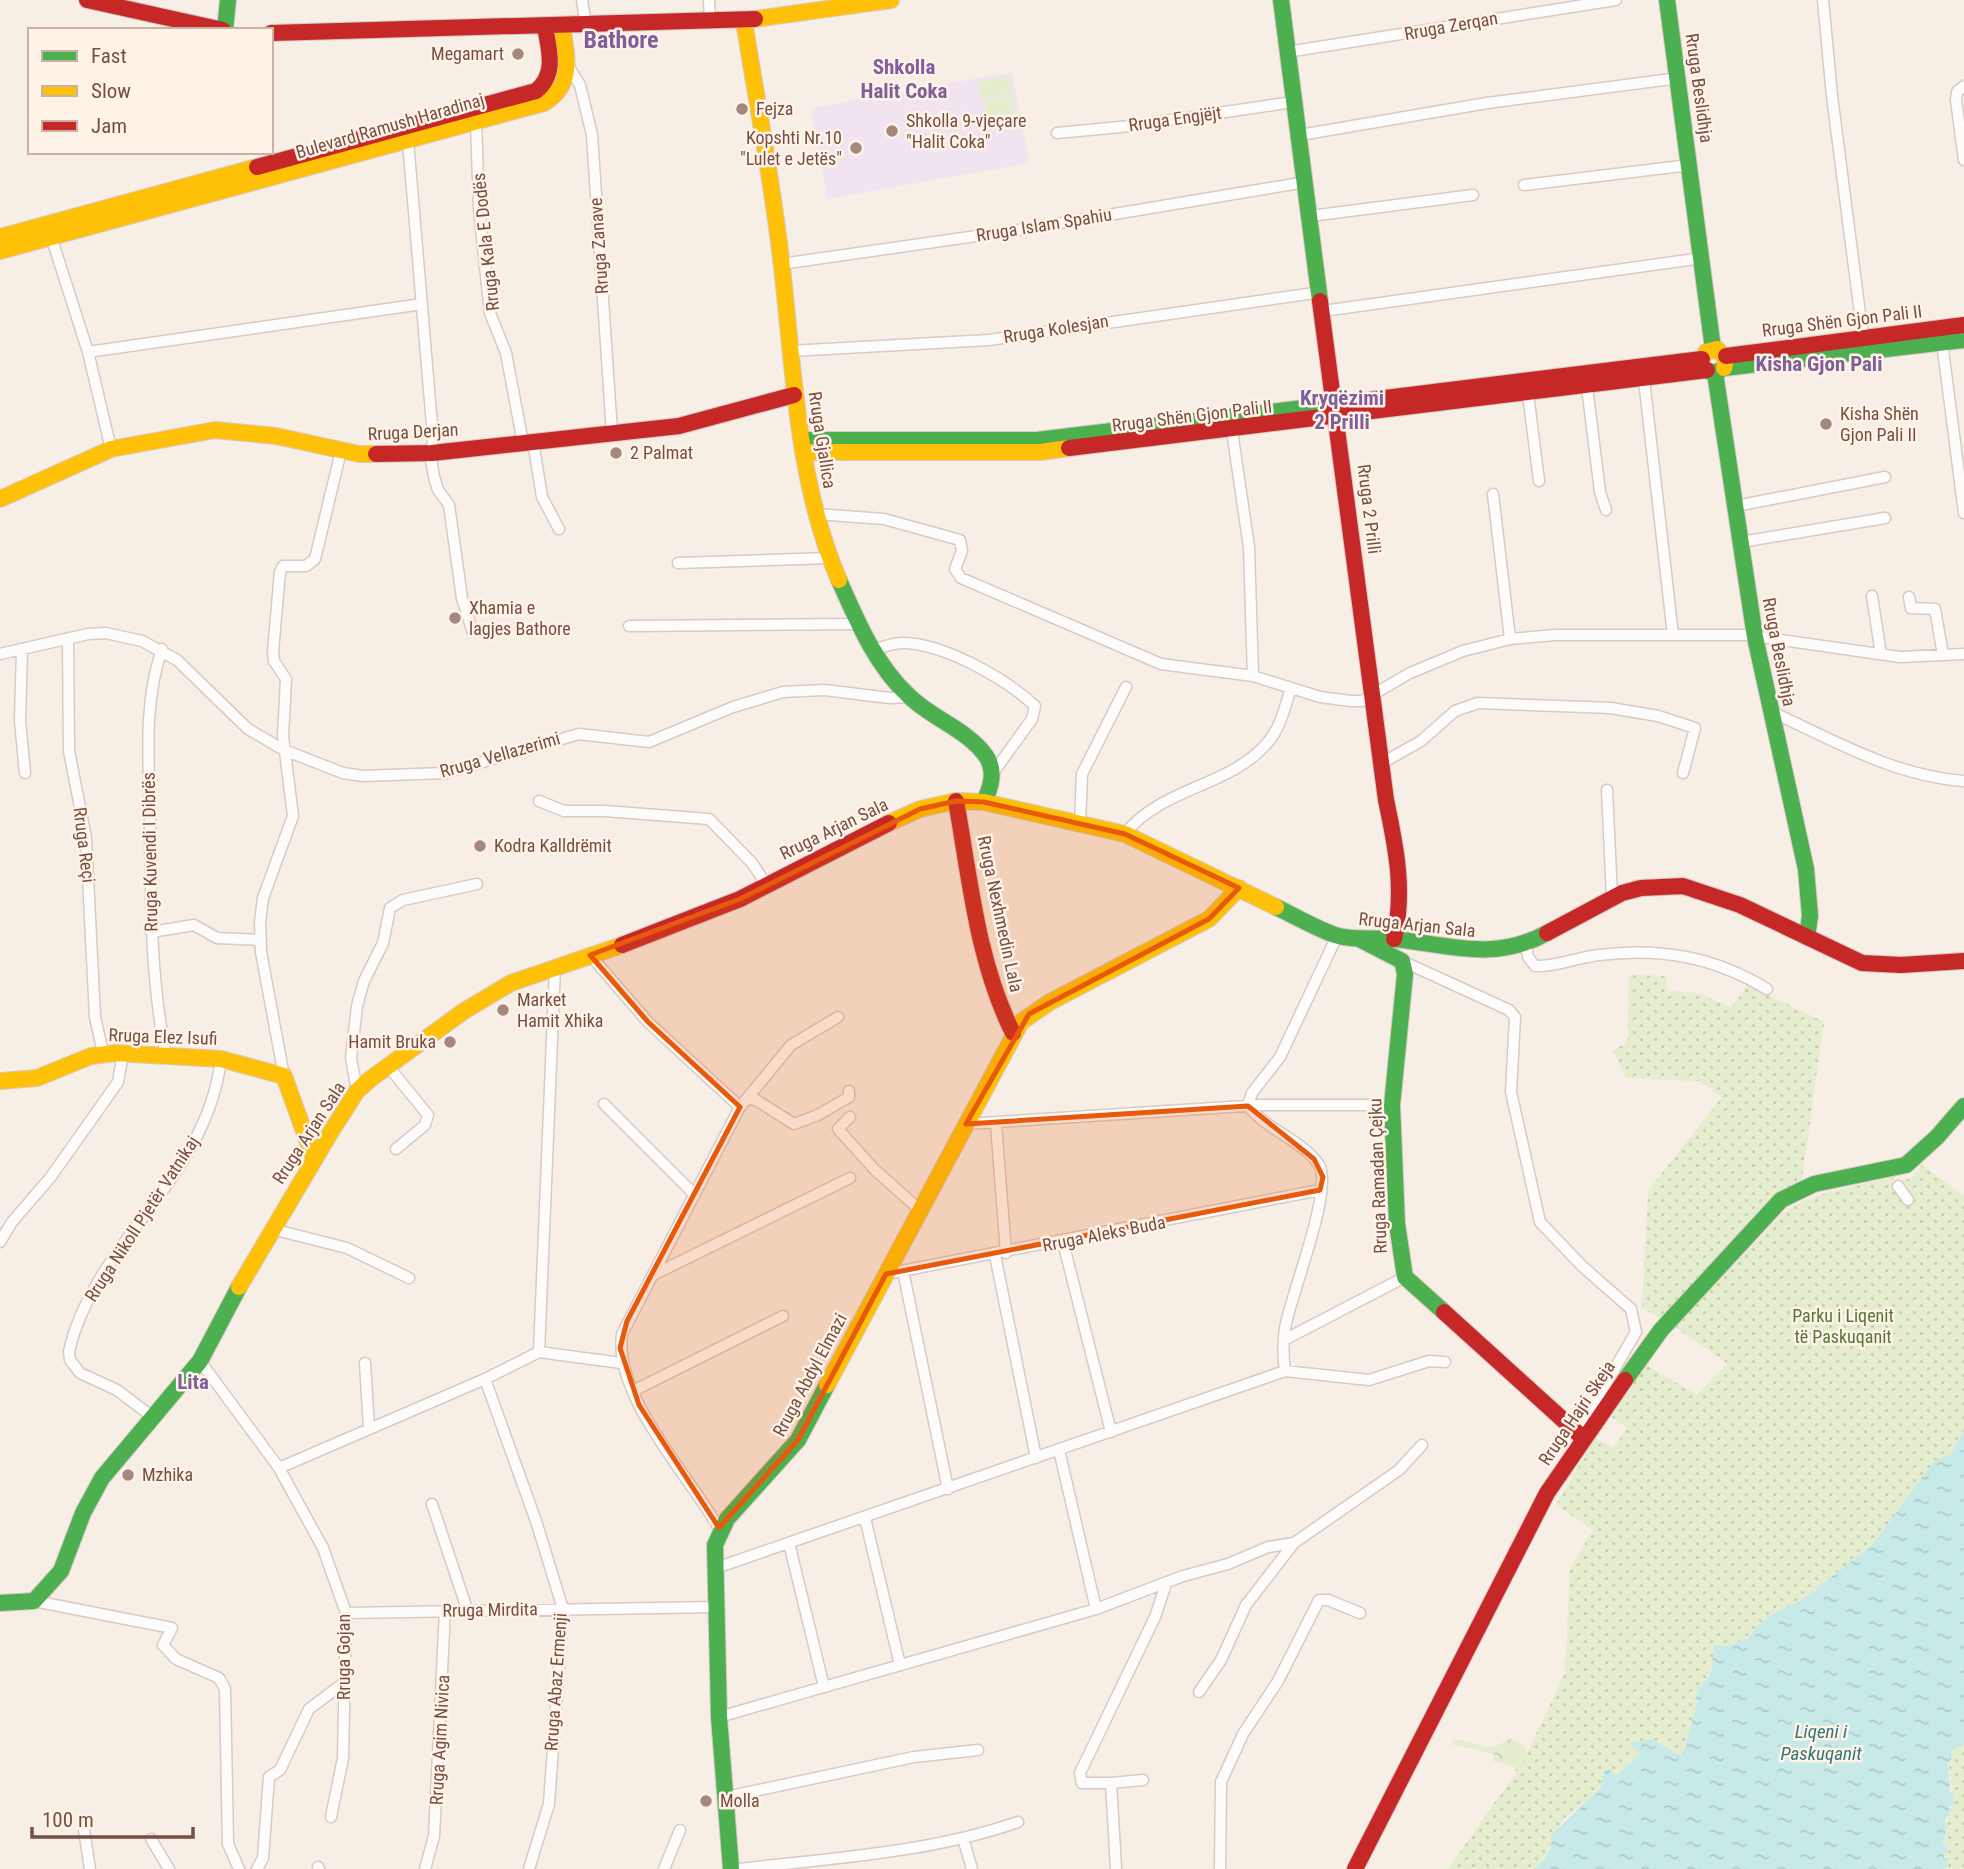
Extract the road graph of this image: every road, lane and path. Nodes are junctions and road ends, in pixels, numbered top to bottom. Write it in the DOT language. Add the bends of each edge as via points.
graph roads {
  1 [pos="87,0"];
  2 [pos="228,0"];
  3 [pos="582,0"];
  4 [pos="709,0"];
  5 [pos="891,0"];
  6 [pos="1281,0"];
  7 [pos="1616,0"];
  8 [pos="1667,0"];
  9 [pos="1823,0"];
  10 [pos="744,21"];
  11 [pos="710,22"];
  12 [pos="586,26"];
  13 [pos="545,27"];
  14 [pos="562,27"];
  15 [pos="215,28"];
  16 [pos="224,28"];
  17 [pos="273,33"];
  18 [pos="1287,52"];
  19 [pos="567,64"];
  20 [pos="550,66"];
  21 [pos="1679,78"];
  22 [pos="1964,86"];
  23 [pos="1293,102"];
  24 [pos="476,122"];
  25 [pos="1057,133"];
  26 [pos="408,134"];
  27 [pos="1300,135"];
  28 [pos="1964,160"];
  29 [pos="1690,165"];
  30 [pos="1306,182"];
  31 [pos="1524,185"];
  32 [pos="1473,195"];
  33 [pos="1311,216"];
  34 [pos="50,231"];
  35 [pos="0,237"];
  36 [pos="0,251"];
  37 [pos="1702,258"];
  38 [pos="781,264"];
  39 [pos="1321,292"];
  40 [pos="422,304"];
  41 [pos="1324,311"];
  42 [pos="1964,325"];
  43 [pos="1863,337"];
  44 [pos="1964,340"];
  45 [pos="1942,342"];
  46 [pos="790,351"];
  47 [pos="88,352"];
  48 [pos="1714,363"];
  49 [pos="1644,380"];
  50 [pos="1587,387"];
  51 [pos="1528,394"];
  52 [pos="794,395"];
  53 [pos="1337,411"];
  54 [pos="1232,431"];
  55 [pos="612,433"];
  56 [pos="528,442"];
  57 [pos="803,447"];
  58 [pos="111,449"];
  59 [pos="341,451"];
  60 [pos="432,453"];
  61 [pos="1885,477"];
  62 [pos="1539,481"];
  63 [pos="1493,494"];
  64 [pos="0,499"];
  65 [pos="1736,506"];
  66 [pos="1606,510"];
  67 [pos="1964,513"];
  68 [pos="816,514"];
  69 [pos="1885,518"];
  70 [pos="559,529"];
  71 [pos="1741,542"];
  72 [pos="830,558"];
  73 [pos="678,563"];
  74 [pos="1872,596"];
  75 [pos="1909,597"];
  76 [pos="861,624"];
  77 [pos="629,626"];
  78 [pos="472,629"];
  79 [pos="1672,635"];
  80 [pos="1755,637"];
  81 [pos="68,638"];
  82 [pos="1510,639"];
  83 [pos="22,649"];
  84 [pos="162,649"];
  85 [pos="875,649"];
  86 [pos="0,654"];
  87 [pos="1881,654"];
  88 [pos="1964,654"];
  89 [pos="1944,655"];
  90 [pos="1253,676"];
  91 [pos="1126,687"];
  92 [pos="1291,688"];
  93 [pos="1374,695"];
  94 [pos="909,697"];
  95 [pos="1770,711"];
  96 [pos="284,750"];
  97 [pos="1382,763"];
  98 [pos="25,773"];
  99 [pos="993,773"];
  100 [pos="1683,773"];
  101 [pos="1964,780"];
  102 [pos="1607,790"];
  103 [pos="539,801"];
  104 [pos="956,801"];
  105 [pos="984,802"];
  106 [pos="1080,823"];
  107 [pos="1125,834"];
  108 [pos="477,884"];
  109 [pos="766,884"];
  110 [pos="1239,888"];
  111 [pos="1612,897"];
  112 [pos="150,932"];
  113 [pos="1338,936"];
  114 [pos="1807,937"];
  115 [pos="1358,938"];
  116 [pos="1394,939"];
  117 [pos="261,940"];
  118 [pos="1525,945"];
  119 [pos="590,955"];
  120 [pos="1402,961"];
  121 [pos="1964,961"];
  122 [pos="555,967"];
  123 [pos="1766,989"];
  124 [pos="838,1017"];
  125 [pos="1013,1033"];
  126 [pos="103,1053"];
  127 [pos="123,1053"];
  128 [pos="166,1056"];
  129 [pos="220,1059"];
  130 [pos="388,1066"];
  131 [pos="284,1076"];
  132 [pos="0,1081"];
  133 [pos="357,1091"];
  134 [pos="849,1091"];
  135 [pos="744,1103"];
  136 [pos="604,1104"];
  137 [pos="1392,1105"];
  138 [pos="1248,1106"];
  139 [pos="1964,1106"];
  140 [pos="850,1117"];
  141 [pos="966,1124"];
  142 [pos="996,1124"];
  143 [pos="396,1149"];
  144 [pos="314,1159"];
  145 [pos="850,1178"];
  146 [pos="1898,1186"];
  147 [pos="1320,1190"];
  148 [pos="695,1195"];
  149 [pos="1908,1200"];
  150 [pos="920,1210"];
  151 [pos="272,1229"];
  152 [pos="0,1242"];
  153 [pos="1063,1242"];
  154 [pos="1001,1254"];
  155 [pos="903,1271"];
  156 [pos="886,1274"];
  157 [pos="654,1275"];
  158 [pos="1405,1277"];
  159 [pos="409,1278"];
  160 [pos="783,1316"];
  161 [pos="1284,1340"];
  162 [pos="539,1352"];
  163 [pos="200,1362"];
  164 [pos="1445,1362"];
  165 [pos="365,1363"];
  166 [pos="621,1363"];
  167 [pos="1285,1371"];
  168 [pos="485,1379"];
  169 [pos="632,1391"];
  170 [pos="154,1418"];
  171 [pos="369,1429"];
  172 [pos="1111,1432"];
  173 [pos="1580,1435"];
  174 [pos="1422,1446"];
  175 [pos="1059,1450"];
  176 [pos="1036,1458"];
  177 [pos="279,1468"];
  178 [pos="948,1489"];
  179 [pos="432,1504"];
  180 [pos="865,1518"];
  181 [pos="719,1528"];
  182 [pos="789,1544"];
  183 [pos="1294,1544"];
  184 [pos="716,1568"];
  185 [pos="1166,1584"];
  186 [pos="34,1601"];
  187 [pos="0,1603"];
  188 [pos="717,1607"];
  189 [pos="467,1609"];
  190 [pos="563,1609"];
  191 [pos="1096,1609"];
  192 [pos="445,1610"];
  193 [pos="346,1613"];
  194 [pos="1360,1614"];
  195 [pos="900,1665"];
  196 [pos="345,1682"];
  197 [pos="824,1687"];
  198 [pos="1199,1692"];
  199 [pos="719,1717"];
  200 [pos="978,1750"];
  201 [pos="1143,1780"];
  202 [pos="1111,1783"];
  203 [pos="726,1797"];
  204 [pos="331,1817"];
  205 [pos="1018,1822"];
  206 [pos="84,1830"];
  207 [pos="680,1830"];
  208 [pos="963,1838"];
  209 [pos="151,1839"];
  210 [pos="90,1869"];
  211 [pos="169,1869"];
  212 [pos="239,1869"];
  213 [pos="257,1869"];
  214 [pos="425,1869"];
  215 [pos="529,1869"];
  216 [pos="664,1869"];
  217 [pos="731,1869"];
  218 [pos="739,1869"];
  219 [pos="972,1869"];
  220 [pos="1115,1869"];
  221 [pos="1220,1869"];
  222 [pos="1355,1869"];
  1 -- 15 [label="street"];
  2 -- 16 [label="street"];
  3 -- 12 [label="street"];
  4 -- 11 [label="street"];
  5 -- 10 [label="street"];
  6 -- 18 [label="street, Rruga 2 Prilli"];
  7 -- 18 [label="street, Rruga Zerqan"];
  8 -- 21 [label="street, Rruga Beslidhja"];
  9 -- 43 [label="street"];
  10 -- 11 [label="street"];
  10 -- 38 [label="street, Rruga Gjallica"];
  11 -- 12 [label="street"];
  12 -- 14 [label="street"];
  13 -- 14 [label="street"];
  13 -- 17 [label="street"];
  13 -- 20 [label="street"];
  14 -- 19 [label="street, Bulevard Ramush Haradinaj"];
  18 -- 23 [label="street, Rruga 2 Prilli"];
  19 -- 20 [label="street"];
  19 -- 24 [label="street, Bulevard Ramush Haradinaj" via="567,82 553,98"];
  19 -- 55 [label="street, Rruga Zanave" via="580,85 592,135"];
  20 -- 26 [label="street, Bulevard Ramush Haradinaj" via="548,81 536,91"];
  21 -- 27 [label="street" via="1487,103"];
  21 -- 29 [label="street, Rruga Beslidhja"];
  22 -- 28 [label="street" via="1956,100"];
  23 -- 25 [label="street, Rruga Engjëjt"];
  23 -- 27 [label="street, Rruga 2 Prilli"];
  24 -- 26 [label="street, Bulevard Ramush Haradinaj"];
  24 -- 56 [label="street, Rruga Kala E Dodës" via="490,313 506,353"];
  26 -- 34 [label="street, Bulevard Ramush Haradinaj"];
  26 -- 40 [label="street"];
  27 -- 30 [label="street, Rruga 2 Prilli"];
  29 -- 31 [label="street"];
  29 -- 37 [label="street, Rruga Beslidhja"];
  30 -- 33 [label="street, Rruga 2 Prilli"];
  30 -- 38 [label="street, Rruga Islam Spahiu"];
  32 -- 33 [label="street"];
  33 -- 39 [label="street, Rruga 2 Prilli"];
  34 -- 35 [label="street, Bulevard Ramush Haradinaj"];
  34 -- 36 [label="street, Bulevard Ramush Haradinaj"];
  34 -- 47 [label="street"];
  37 -- 41 [label="street"];
  37 -- 48 [label="street, Rruga Beslidhja"];
  38 -- 46 [label="street, Rruga Gjallica"];
  39 -- 41 [label="street, Rruga 2 Prilli"];
  39 -- 46 [label="street, Rruga Kolesjan" via="989,340"];
  40 -- 47 [label="street"];
  40 -- 60 [label="street"];
  41 -- 53 [label="street, Rruga 2 Prilli"];
  42 -- 43 [label="street, Rruga Shën Gjon Pali II"];
  43 -- 48 [label="street, Rruga Shën Gjon Pali II"];
  44 -- 45 [label="street, Rruga Shën Gjon Pali II"];
  45 -- 48 [label="street, Rruga Shën Gjon Pali II"];
  45 -- 67 [label="street"];
  46 -- 52 [label="street, Rruga Gjallica"];
  47 -- 58 [label="street"];
  48 -- 49 [label="street, Rruga Shën Gjon Pali II"];
  48 -- 53 [label="street, Rruga Shën Gjon Pali II"];
  48 -- 65 [label="street, Rruga Beslidhja"];
  49 -- 50 [label="street, Rruga Shën Gjon Pali II"];
  49 -- 79 [label="street"];
  50 -- 51 [label="street, Rruga Shën Gjon Pali II"];
  50 -- 66 [label="street"];
  51 -- 53 [label="street, Rruga Shën Gjon Pali II"];
  51 -- 62 [label="street"];
  52 -- 55 [label="street, Rruga Derjan" via="678,426"];
  52 -- 57 [label="street, Rruga Gjallica"];
  53 -- 54 [label="street, Rruga Shën Gjon Pali II"];
  53 -- 57 [label="street, Rruga Shën Gjon Pali II" via="1037,440"];
  53 -- 93 [label="street, Rruga 2 Prilli"];
  54 -- 57 [label="street, Rruga Shën Gjon Pali II" via="1006,454"];
  54 -- 90 [label="street" via="1249,547"];
  55 -- 56 [label="street, Rruga Derjan"];
  56 -- 60 [label="street, Rruga Derjan"];
  56 -- 70 [label="street, Rruga Kala E Dodës" via="542,498"];
  57 -- 68 [label="street, Rruga Gjallica"];
  58 -- 59 [label="street, Rruga Derjan" via="215,430 276,436"];
  58 -- 64 [label="street, Rruga Derjan"];
  59 -- 60 [label="street, Rruga Derjan"];
  59 -- 96 [label="street" via="315,559 306,566 284,566 280,572 273,651 286,679"];
  60 -- 78 [label="street" via="438,490 449,505 460,588"];
  61 -- 65 [label="street"];
  63 -- 82 [label="street"];
  65 -- 71 [label="street, Rruga Beslidhja"];
  68 -- 72 [label="street, Rruga Gjallica"];
  68 -- 90 [label="street" via="884,519 960,540 962,551 955,569 961,578 1161,664"];
  69 -- 71 [label="street"];
  71 -- 80 [label="street, Rruga Beslidhja"];
  72 -- 73 [label="street"];
  72 -- 76 [label="street, Rruga Gjallica"];
  74 -- 87 [label="street"];
  75 -- 89 [label="street" via="1915,610 1935,609"];
  76 -- 77 [label="street"];
  76 -- 85 [label="street, Rruga Gjallica"];
  79 -- 80 [label="street"];
  79 -- 82 [label="street"];
  80 -- 87 [label="street"];
  80 -- 95 [label="street, Rruga Beslidhja"];
  81 -- 83 [label="street, Rruga Vellazerimi"];
  81 -- 84 [label="street, Rruga Vellazerimi" via="106,633"];
  81 -- 126 [label="street, Rruga Reçi" via="69,751 86,838 95,1017"];
  82 -- 93 [label="street" via="1435,661"];
  83 -- 86 [label="street, Rruga Vellazerimi"];
  83 -- 98 [label="street" via="20,721"];
  84 -- 96 [label="street, Rruga Vellazerimi" via="248,729"];
  84 -- 112 [label="street, Rruga Kuvendi I Dibrës" via="149,699"];
  85 -- 94 [label="street, Rruga Gjallica"];
  85 -- 99 [label="street" via="911,644 957,657 1035,706 1032,719"];
  87 -- 89 [label="street"];
  88 -- 89 [label="street"];
  90 -- 92 [label="street"];
  91 -- 106 [label="street" via="1082,774"];
  92 -- 93 [label="street" via="1350,701"];
  92 -- 107 [label="street" via="1275,732 1257,753 1154,808"];
  93 -- 97 [label="street, Rruga 2 Prilli"];
  94 -- 96 [label="street, Rruga Vellazerimi" via="824,690 783,692 649,742 579,734 423,776 343,773"];
  94 -- 99 [label="street, Rruga Gjallica" via="976,745 987,756"];
  95 -- 101 [label="street" via="1892,766"];
  95 -- 114 [label="street, Rruga Beslidhja" via="1806,869"];
  96 -- 117 [label="street" via="293,816 264,898"];
  97 -- 100 [label="street" via="1422,741 1465,705 1500,703 1611,708 1695,728"];
  97 -- 116 [label="street, Rruga 2 Prilli" via="1402,892"];
  99 -- 105 [label="street"];
  102 -- 111 [label="street"];
  103 -- 109 [label="street" via="564,811 709,819"];
  104 -- 105 [label="street, Rruga Arjan Sala"];
  104 -- 109 [label="street, Rruga Arjan Sala" via="920,809"];
  104 -- 125 [label="street, Rruga Nexhmedin Lala" via="990,969"];
  105 -- 106 [label="street, Rruga Arjan Sala"];
  106 -- 107 [label="street, Rruga Arjan Sala"];
  107 -- 110 [label="street, Rruga Arjan Sala"];
  108 -- 133 [label="street" via="403,900 390,908 383,943 364,981 355,1018 351,1058"];
  109 -- 119 [label="street, Rruga Arjan Sala" via="682,924"];
  110 -- 113 [label="street, Rruga Arjan Sala"];
  110 -- 125 [label="street, Rruga Abdyl Elmazi" via="1209,919 1030,1014"];
  111 -- 114 [label="street, Rruga Arjan Sala" via="1641,887 1699,889"];
  111 -- 118 [label="street, Rruga Arjan Sala"];
  112 -- 117 [label="street" via="194,925 217,938"];
  112 -- 128 [label="street, Rruga Kuvendi I Dibrës" via="156,1006"];
  113 -- 115 [label="street, Rruga Arjan Sala"];
  113 -- 138 [label="street" via="1280,1057 1252,1093"];
  114 -- 121 [label="street, Rruga Arjan Sala" via="1862,963"];
  115 -- 116 [label="street, Rruga Arjan Sala"];
  115 -- 120 [label="street"];
  116 -- 118 [label="street, Rruga Arjan Sala" via="1472,951"];
  117 -- 131 [label="street"];
  118 -- 123 [label="street" via="1535,966 1600,954 1674,953 1731,969"];
  119 -- 122 [label="street, Rruga Arjan Sala"];
  119 -- 135 [label="street" via="648,1022"];
  120 -- 137 [label="street, Rruga Ramadan Çejku" via="1405,974"];
  120 -- 173 [label="street" via="1516,1017 1511,1092 1540,1222 1631,1309 1636,1332"];
  122 -- 130 [label="street, Rruga Arjan Sala" via="486,997"];
  122 -- 162 [label="street"];
  124 -- 135 [label="street" via="791,1045"];
  125 -- 141 [label="street, Rruga Abdyl Elmazi"];
  126 -- 127 [label="street, Rruga Elez Isufi"];
  126 -- 132 [label="street, Rruga Elez Isufi" via="37,1078"];
  127 -- 128 [label="street, Rruga Elez Isufi"];
  127 -- 152 [label="street" via="118,1082"];
  128 -- 129 [label="street, Rruga Elez Isufi"];
  129 -- 131 [label="street, Rruga Elez Isufi"];
  129 -- 170 [label="street, Rruga Nikoll Pjetër Vatnikaj" via="213,1103 200,1132 89,1298 69,1351 80,1373 117,1390"];
  130 -- 133 [label="street, Rruga Arjan Sala"];
  130 -- 143 [label="street" via="428,1115 425,1125"];
  131 -- 144 [label="street"];
  133 -- 144 [label="street, Rruga Arjan Sala"];
  134 -- 135 [label="street" via="849,1097 794,1124 756,1100"];
  135 -- 148 [label="street"];
  136 -- 148 [label="street"];
  137 -- 138 [label="street"];
  137 -- 158 [label="street, Rruga Ramadan Çejku" via="1396,1224"];
  138 -- 142 [label="street"];
  138 -- 147 [label="street" via="1314,1159 1323,1177"];
  139 -- 173 [label="street, Rruga Hajri Skeja" via="1906,1165 1814,1184 1781,1200 1661,1330"];
  140 -- 150 [label="street" via="838,1129"];
  141 -- 142 [label="street"];
  141 -- 150 [label="street, Rruga Abdyl Elmazi"];
  142 -- 154 [label="street"];
  144 -- 151 [label="street, Rruga Arjan Sala"];
  145 -- 157 [label="street"];
  146 -- 149 [label="street"];
  147 -- 153 [label="street, Rruga Aleks Buda"];
  147 -- 161 [label="street"];
  148 -- 157 [label="street"];
  150 -- 156 [label="street, Rruga Abdyl Elmazi"];
  151 -- 159 [label="street" via="347,1248"];
  151 -- 163 [label="street, Rruga Arjan Sala"];
  153 -- 154 [label="street, Rruga Aleks Buda"];
  153 -- 172 [label="street"];
  154 -- 155 [label="street, Rruga Aleks Buda"];
  154 -- 176 [label="street"];
  155 -- 156 [label="street, Rruga Aleks Buda"];
  155 -- 178 [label="street"];
  156 -- 181 [label="street, Rruga Abdyl Elmazi" via="798,1440"];
  157 -- 166 [label="street" via="622,1335"];
  158 -- 161 [label="street"];
  158 -- 173 [label="street"];
  160 -- 169 [label="street"];
  161 -- 167 [label="street"];
  162 -- 166 [label="street"];
  162 -- 168 [label="street"];
  163 -- 170 [label="street, Rruga Arjan Sala"];
  163 -- 177 [label="street, Rruga Gojan"];
  164 -- 167 [label="street" via="1429,1361 1369,1380"];
  165 -- 171 [label="street"];
  166 -- 169 [label="street"];
  167 -- 172 [label="street"];
  168 -- 171 [label="street"];
  168 -- 190 [label="street, Rruga Abaz Ermenji"];
  169 -- 181 [label="street"];
  170 -- 186 [label="street, Rruga Arjan Sala" via="102,1478 61,1571"];
  171 -- 177 [label="street"];
  172 -- 175 [label="street"];
  173 -- 222 [label="street, Rruga Hajri Skeja"];
  174 -- 183 [label="street" via="1399,1470"];
  175 -- 176 [label="street"];
  175 -- 191 [label="street"];
  176 -- 178 [label="street"];
  177 -- 193 [label="street, Rruga Gojan" via="323,1548"];
  178 -- 180 [label="street"];
  179 -- 189 [label="street"];
  180 -- 182 [label="street"];
  180 -- 195 [label="street"];
  181 -- 184 [label="street"];
  182 -- 184 [label="street"];
  182 -- 197 [label="street"];
  183 -- 185 [label="street" via="1268,1547"];
  183 -- 198 [label="street" via="1246,1605 1221,1660"];
  184 -- 188 [label="street"];
  185 -- 191 [label="street"];
  185 -- 202 [label="street" via="1155,1617 1080,1773 1087,1785"];
  186 -- 187 [label="street"];
  186 -- 212 [label="street" via="173,1628 163,1645 176,1659 219,1678 225,1689 228,1844"];
  188 -- 190 [label="street, Rruga Mirdita"];
  188 -- 199 [label="street"];
  189 -- 190 [label="street, Rruga Mirdita"];
  189 -- 192 [label="street, Rruga Mirdita"];
  190 -- 215 [label="street, Rruga Abaz Ermenji" via="549,1804"];
  191 -- 195 [label="street"];
  192 -- 193 [label="street, Rruga Mirdita"];
  192 -- 214 [label="street, Rruga Agim Nivica" via="434,1836"];
  193 -- 196 [label="street, Rruga Gojan"];
  194 -- 221 [label="street" via="1319,1600 1278,1681 1243,1734 1221,1782"];
  195 -- 197 [label="street"];
  196 -- 204 [label="street, Rruga Gojan" via="343,1758"];
  196 -- 213 [label="street" via="309,1709 280,1770 270,1777 264,1858"];
  197 -- 199 [label="street"];
  199 -- 203 [label="street"];
  200 -- 203 [label="street" via="914,1757"];
  201 -- 202 [label="street"];
  202 -- 220 [label="street"];
  203 -- 217 [label="street"];
  205 -- 208 [label="street"];
  206 -- 210 [label="street"];
  207 -- 216 [label="street"];
  208 -- 218 [label="street"];
  208 -- 219 [label="street"];
  209 -- 211 [label="street"];
}
